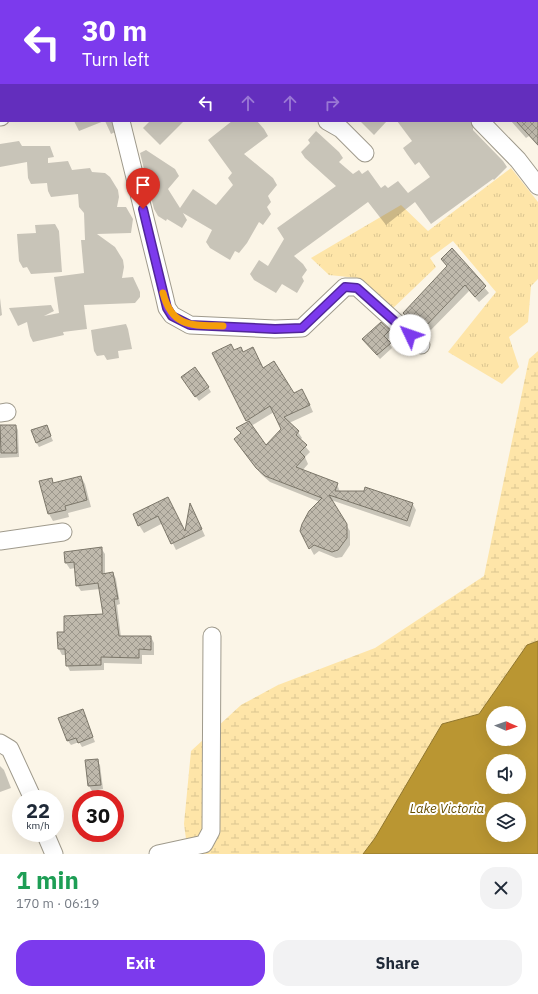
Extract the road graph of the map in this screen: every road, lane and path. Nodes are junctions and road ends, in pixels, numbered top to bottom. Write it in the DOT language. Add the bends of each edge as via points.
graph roads {
  1 [pos="121,122"];
  2 [pos="328,122"];
  3 [pos="481,122"];
  4 [pos="365,153"];
  5 [pos="538,186"];
  6 [pos="421,345"];
  7 [pos="64,532"];
  8 [pos="0,541"];
  9 [pos="212,636"];
  10 [pos="0,743"];
  11 [pos="29,790"];
  12 [pos="49,842"];
  13 [pos="54,854"];
  14 [pos="158,854"];
  1 -- 6 [label="street" via="167,308 172,316 190,325 302,328 345,287 351,286 357,288"];
  2 -- 4 [label="street" via="341,129"];
  3 -- 5 [label="street" via="518,160"];
  7 -- 8 [label="street"];
  9 -- 14 [label="street" via="212,831 204,844"];
  10 -- 11 [label="street" via="10,749"];
  12 -- 13 [label="street"];
}
